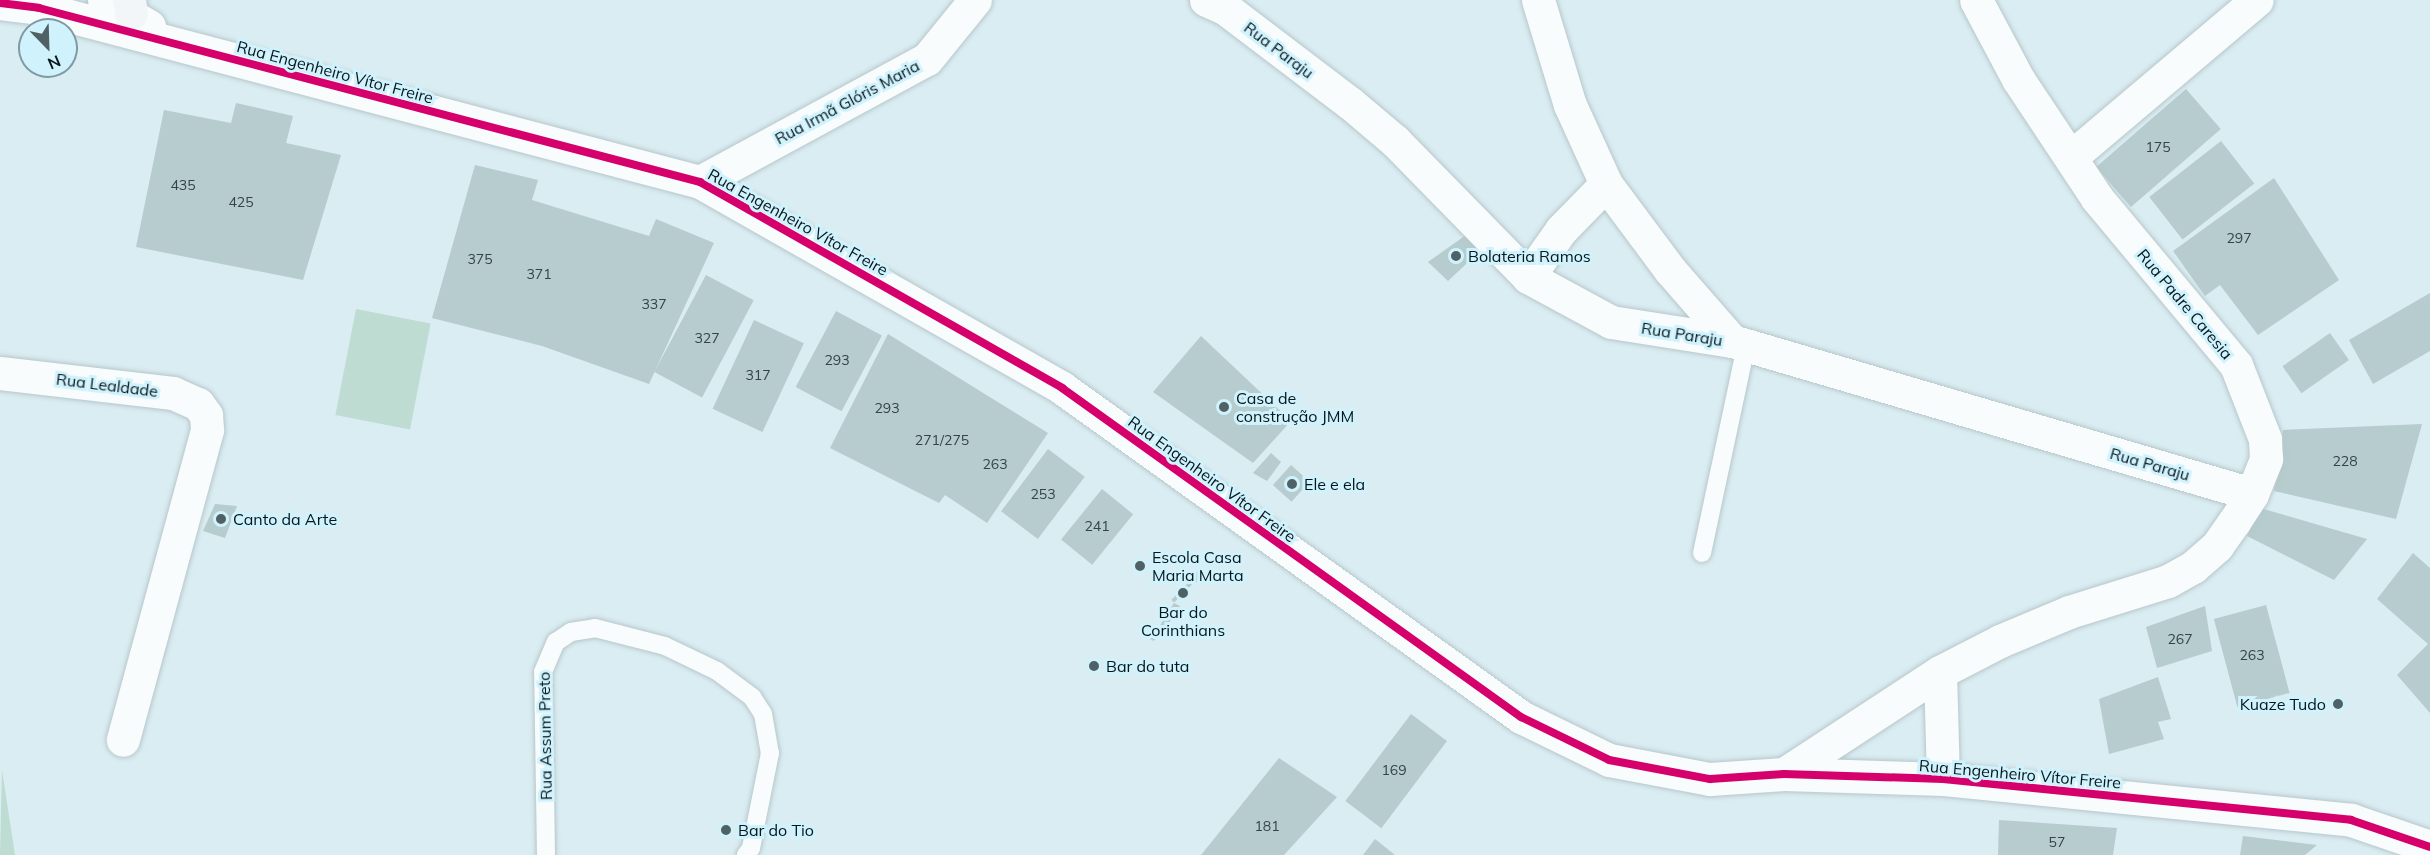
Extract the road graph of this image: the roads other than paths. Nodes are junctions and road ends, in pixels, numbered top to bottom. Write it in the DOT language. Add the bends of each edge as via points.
graph roads {
  1 [pos="975,0"];
  2 [pos="1206,0"];
  3 [pos="1538,0"];
  4 [pos="1976,0"];
  5 [pos="2257,0"];
  6 [pos="0,3"];
  7 [pos="122,4"];
  8 [pos="175,44"];
  9 [pos="2072,157"];
  10 [pos="700,182"];
  11 [pos="1606,184"];
  12 [pos="1528,277"];
  13 [pos="1739,344"];
  14 [pos="0,372"];
  15 [pos="2252,494"];
  16 [pos="1702,553"];
  17 [pos="1940,672"];
  18 [pos="123,740"];
  19 [pos="1784,774"];
  20 [pos="1943,779"];
  21 [pos="2428,847"];
  22 [pos="752,853"];
  23 [pos="546,855"];
  1 -- 10 [label="street, Rua Irmã Glóris Maria" via="927,59"];
  2 -- 12 [label="street, Rua Paraju" via="1226,9 1368,118"];
  3 -- 11 [label="street" via="1570,105"];
  4 -- 9 [label="street, Rua Padre Caresia" via="2018,79"];
  5 -- 9 [label="street"];
  6 -- 8 [label="street, Rua Engenheiro Vítor Freire" via="39,8"];
  7 -- 8 [label="street, Rua Engenheiro Vítor Freire"];
  8 -- 10 [label="street, Rua Engenheiro Vítor Freire"];
  9 -- 15 [label="street, Rua Padre Caresia" via="2097,198 2236,365 2265,439 2266,459"];
  10 -- 19 [label="street, Rua Engenheiro Vítor Freire" via="1062,388 1521,717 1609,760 1710,779"];
  11 -- 12 [label="street" via="1561,230"];
  11 -- 13 [label="street" via="1670,270"];
  12 -- 13 [label="street, Rua Paraju" via="1611,322"];
  13 -- 15 [label="street, Rua Paraju"];
  13 -- 16 [label="lane"];
  14 -- 18 [label="street, Rua Lealdade" via="173,393 198,404 206,416 204,441"];
  15 -- 17 [label="street, Rua Padre Caresia" via="2217,546 2193,567 2168,580 2068,612"];
  17 -- 19 [label="street, Rua Padre Caresia"];
  17 -- 20 [label="street"];
  19 -- 20 [label="street, Rua Engenheiro Vítor Freire"];
  20 -- 21 [label="street, Rua Engenheiro Vítor Freire" via="2351,820"];
  22 -- 23 [label="lane, Rua Assum Preto" via="770,753 763,714 752,697 717,671 665,646 595,628 571,632 556,642 543,672"];
}
